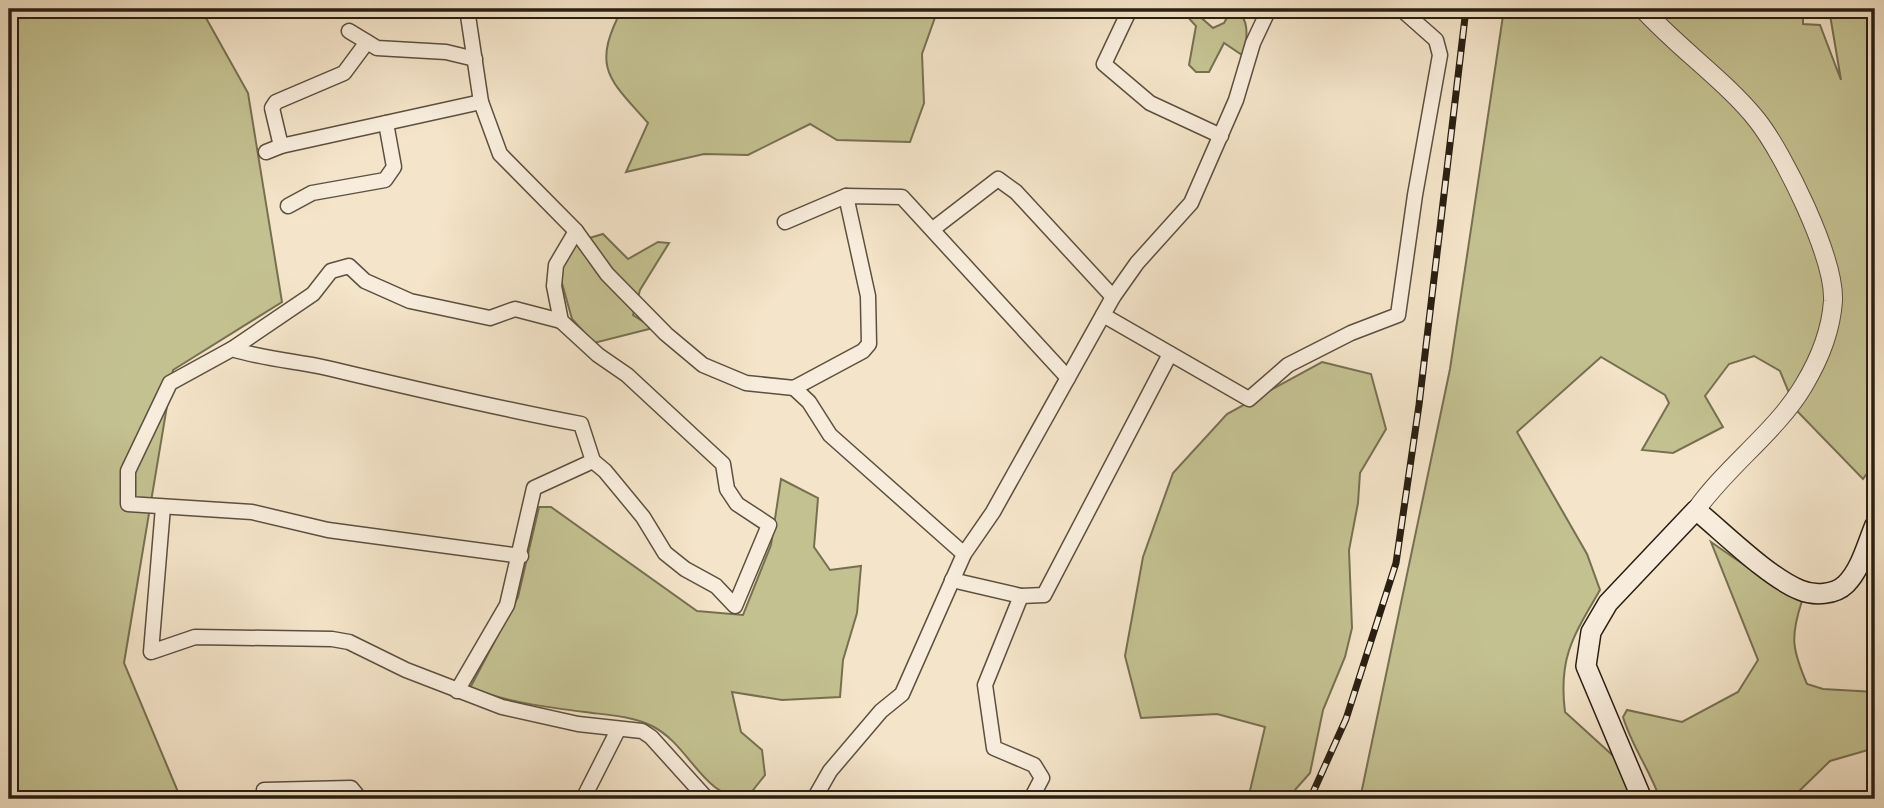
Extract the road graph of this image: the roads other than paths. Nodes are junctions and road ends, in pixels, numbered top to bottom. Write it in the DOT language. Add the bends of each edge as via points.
graph roads {
  1 [pos="467,9"];
  2 [pos="1130,9"];
  3 [pos="1269,9"];
  4 [pos="1401,9"];
  5 [pos="1643,9"];
  6 [pos="349,31"];
  7 [pos="367,42"];
  8 [pos="475,59"];
  9 [pos="481,102"];
  10 [pos="386,123"];
  11 [pos="1221,136"];
  12 [pos="281,146"];
  13 [pos="267,152"];
  14 [pos="846,197"];
  15 [pos="288,206"];
  16 [pos="785,222"];
  17 [pos="933,229"];
  18 [pos="576,231"];
  19 [pos="1113,297"];
  20 [pos="1103,315"];
  21 [pos="561,321"];
  22 [pos="232,349"];
  23 [pos="1170,354"];
  24 [pos="1068,378"];
  25 [pos="793,388"];
  26 [pos="593,461"];
  27 [pos="163,507"];
  28 [pos="1696,510"];
  29 [pos="1875,525"];
  30 [pos="964,554"];
  31 [pos="521,556"];
  32 [pos="952,580"];
  33 [pos="1021,596"];
  34 [pos="457,691"];
  35 [pos="618,730"];
  36 [pos="271,799"];
  37 [pos="360,799"];
  38 [pos="583,799"];
  39 [pos="707,799"];
  40 [pos="814,799"];
  41 [pos="1031,799"];
  42 [pos="1642,799"];
  1 -- 8 [label="street"];
  2 -- 11 [label="street" via="1104,64 1150,103"];
  3 -- 11 [label="street"];
  4 -- 23 [label="street" via="1436,40 1440,55 1398,315 1288,365 1249,399"];
  5 -- 28 [label="street" via="1757,120 1813,227 1826,259 1833,298 1829,327 1802,389"];
  6 -- 7 [label="street"];
  7 -- 8 [label="street" via="377,48 446,52"];
  7 -- 12 [label="street" via="344,73 276,102 272,108"];
  8 -- 9 [label="street"];
  9 -- 10 [label="street"];
  9 -- 18 [label="street" via="500,154"];
  10 -- 12 [label="street"];
  10 -- 15 [label="street" via="394,167 385,180 312,193"];
  11 -- 19 [label="street" via="1191,203"];
  12 -- 13 [label="street"];
  14 -- 16 [label="street"];
  14 -- 17 [label="street" via="902,197"];
  14 -- 25 [label="street" via="871,338 863,351"];
  17 -- 19 [label="street" via="998,179 1016,192"];
  17 -- 24 [label="street"];
  18 -- 21 [label="street" via="556,265 554,286"];
  18 -- 25 [label="street" via="607,274 703,365 746,383"];
  19 -- 20 [label="street"];
  20 -- 23 [label="street"];
  20 -- 24 [label="street"];
  21 -- 22 [label="street" via="515,309 490,318 410,301 365,281 349,266 331,271 313,294"];
  21 -- 26 [label="street" via="723,464 727,489 737,504 769,525 735,606 716,586 665,553 643,517"];
  22 -- 26 [label="street" via="581,424"];
  22 -- 27 [label="street" via="170,383 128,471 128,504"];
  23 -- 33 [label="street" via="1044,595"];
  24 -- 30 [label="street" via="993,512"];
  25 -- 30 [label="street" via="809,402 830,435"];
  26 -- 31 [label="street" via="534,488"];
  27 -- 31 [label="street" via="252,512 328,530"];
  27 -- 34 [label="street" via="151,652 195,637 332,639 349,642"];
  28 -- 29 [label="main road" via="1779,577 1816,594 1845,585 1858,567"];
  28 -- 42 [label="main road" via="1608,603 1591,632 1586,666"];
  30 -- 32 [label="street"];
  31 -- 34 [label="street" via="507,605"];
  32 -- 33 [label="street"];
  32 -- 40 [label="street" via="902,694 881,710"];
  33 -- 41 [label="street" via="985,685 994,748 1034,765 1042,778"];
  34 -- 35 [label="street" via="502,707"];
  35 -- 38 [label="street"];
  35 -- 39 [label="street" via="642,731 650,737"];
  36 -- 37 [label="street" via="264,790 351,788"];
}
